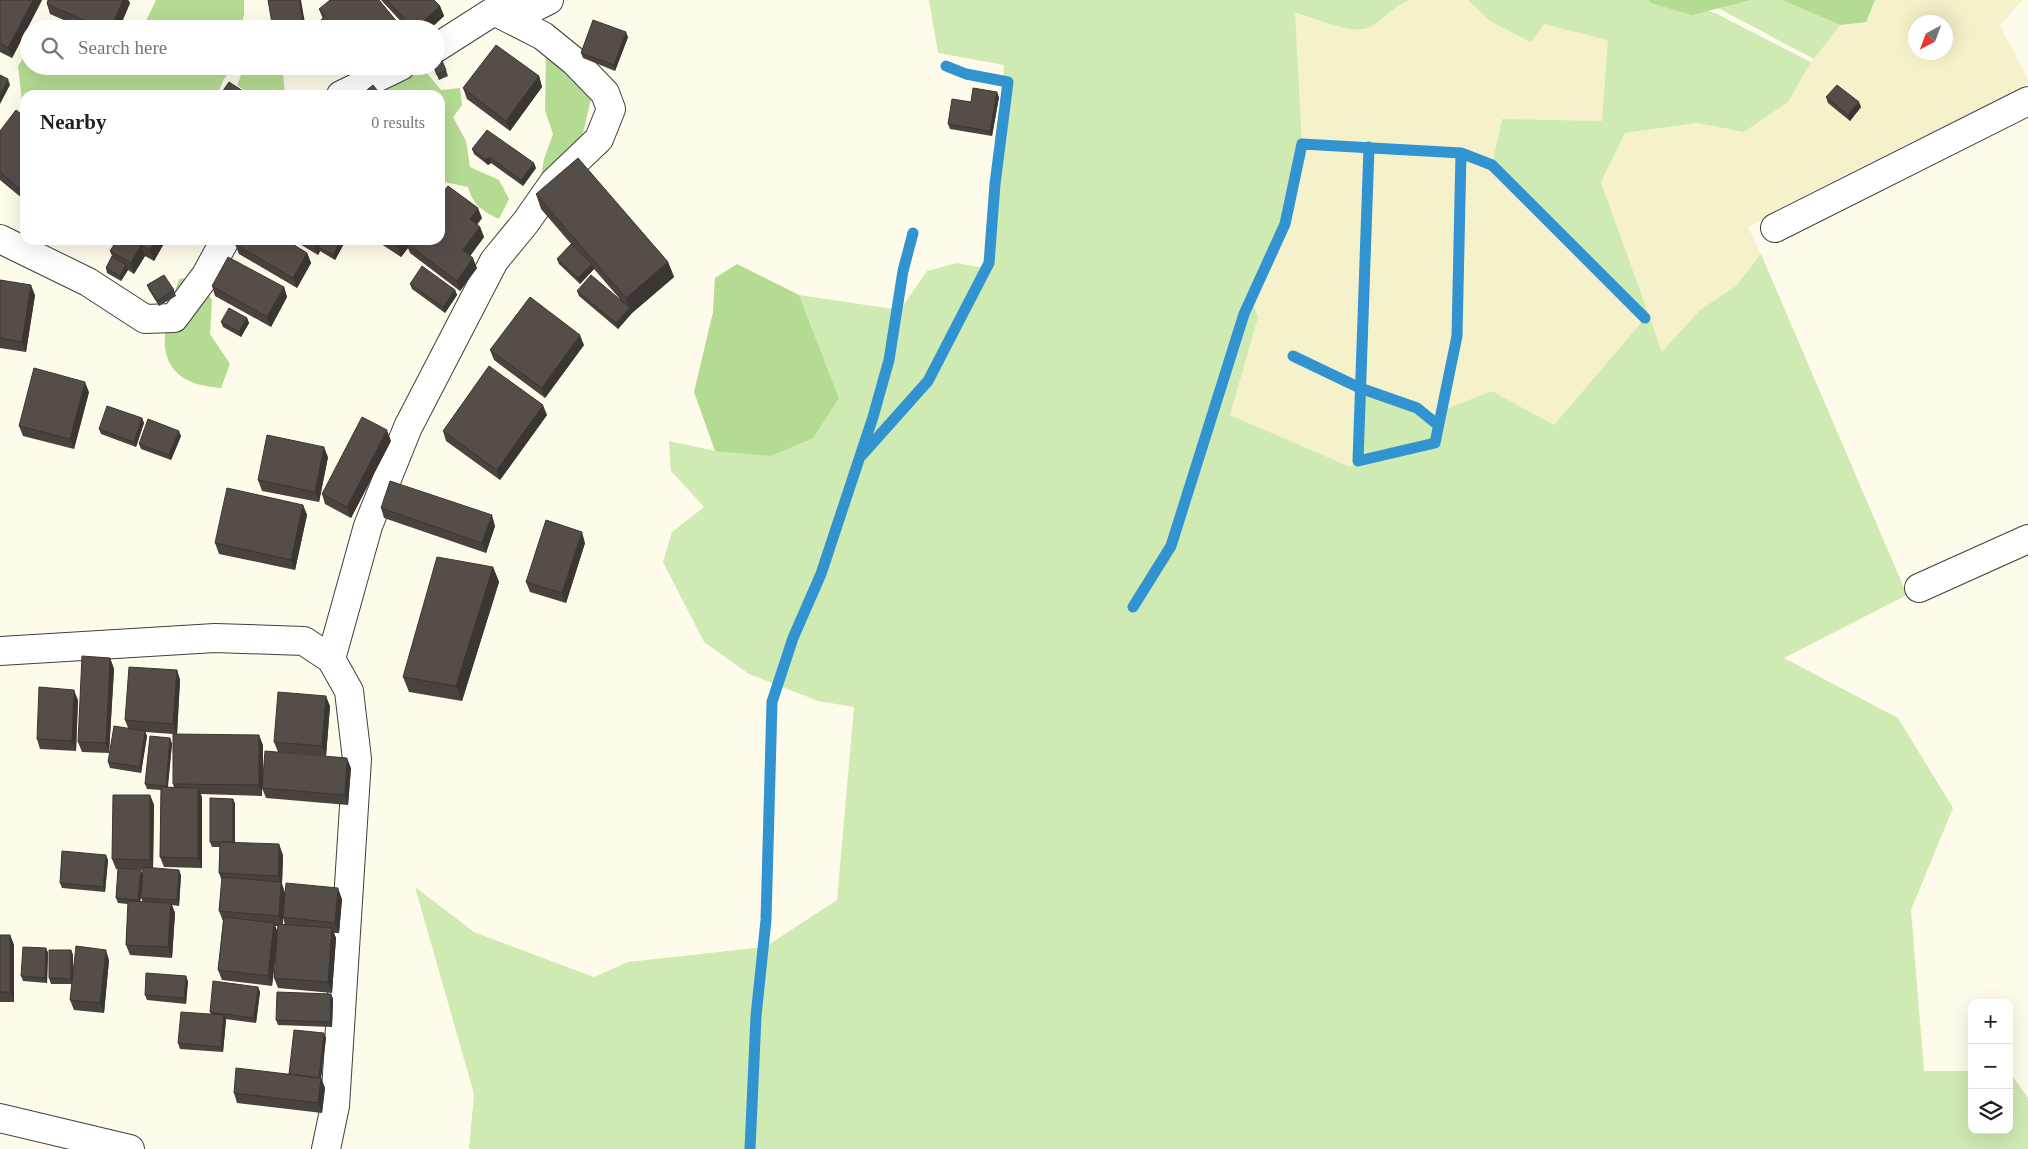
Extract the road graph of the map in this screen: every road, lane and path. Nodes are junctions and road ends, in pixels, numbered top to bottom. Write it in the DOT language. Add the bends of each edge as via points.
graph roads {
  1 [pos="549,0"];
  2 [pos="494,11"];
  3 [pos="445,42"];
  4 [pos="382,75"];
  5 [pos="351,90"];
  6 [pos="2028,102"];
  7 [pos="1775,228"];
  8 [pos="0,239"];
  9 [pos="222,245"];
  10 [pos="2028,539"];
  11 [pos="1919,588"];
  12 [pos="0,651"];
  13 [pos="331,659"];
  14 [pos="0,1118"];
  15 [pos="130,1149"];
  16 [pos="326,1149"];
  1 -- 2 [label="street" via="525,12"];
  2 -- 3 [label="street"];
  2 -- 13 [label="street" via="543,36 575,62 605,93 610,109 599,139 554,182 494,260 408,427 368,526"];
  4 -- 5 [label="street"];
  6 -- 7 [label="street"];
  8 -- 9 [label="street" via="88,282 145,319 174,318 206,275"];
  10 -- 11 [label="street"];
  12 -- 13 [label="street" via="214,638 304,641"];
  13 -- 16 [label="street" via="349,691 357,759 335,1106"];
  14 -- 15 [label="street"];
}
